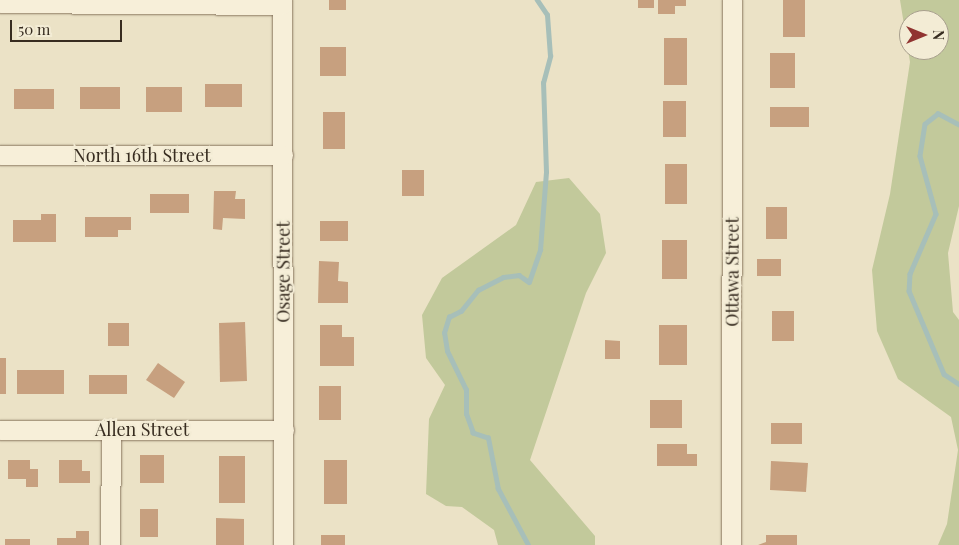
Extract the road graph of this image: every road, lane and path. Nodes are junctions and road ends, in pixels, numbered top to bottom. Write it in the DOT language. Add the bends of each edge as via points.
graph roads {
  1 [pos="732,0"];
  2 [pos="0,3"];
  3 [pos="282,3"];
  4 [pos="0,154"];
  5 [pos="283,155"];
  6 [pos="111,429"];
  7 [pos="0,430"];
  8 [pos="284,430"];
  9 [pos="110,545"];
  10 [pos="283,545"];
  11 [pos="731,545"];
  1 -- 11 [label="street, Ottawa Street"];
  2 -- 3 [label="street"];
  3 -- 5 [label="street, Osage Street"];
  4 -- 5 [label="street, North 16th Street"];
  5 -- 8 [label="street, Osage Street"];
  6 -- 7 [label="street, Allen Street"];
  6 -- 8 [label="street, Allen Street"];
  6 -- 9 [label="street"];
  8 -- 10 [label="street, Osage Street"];
}
